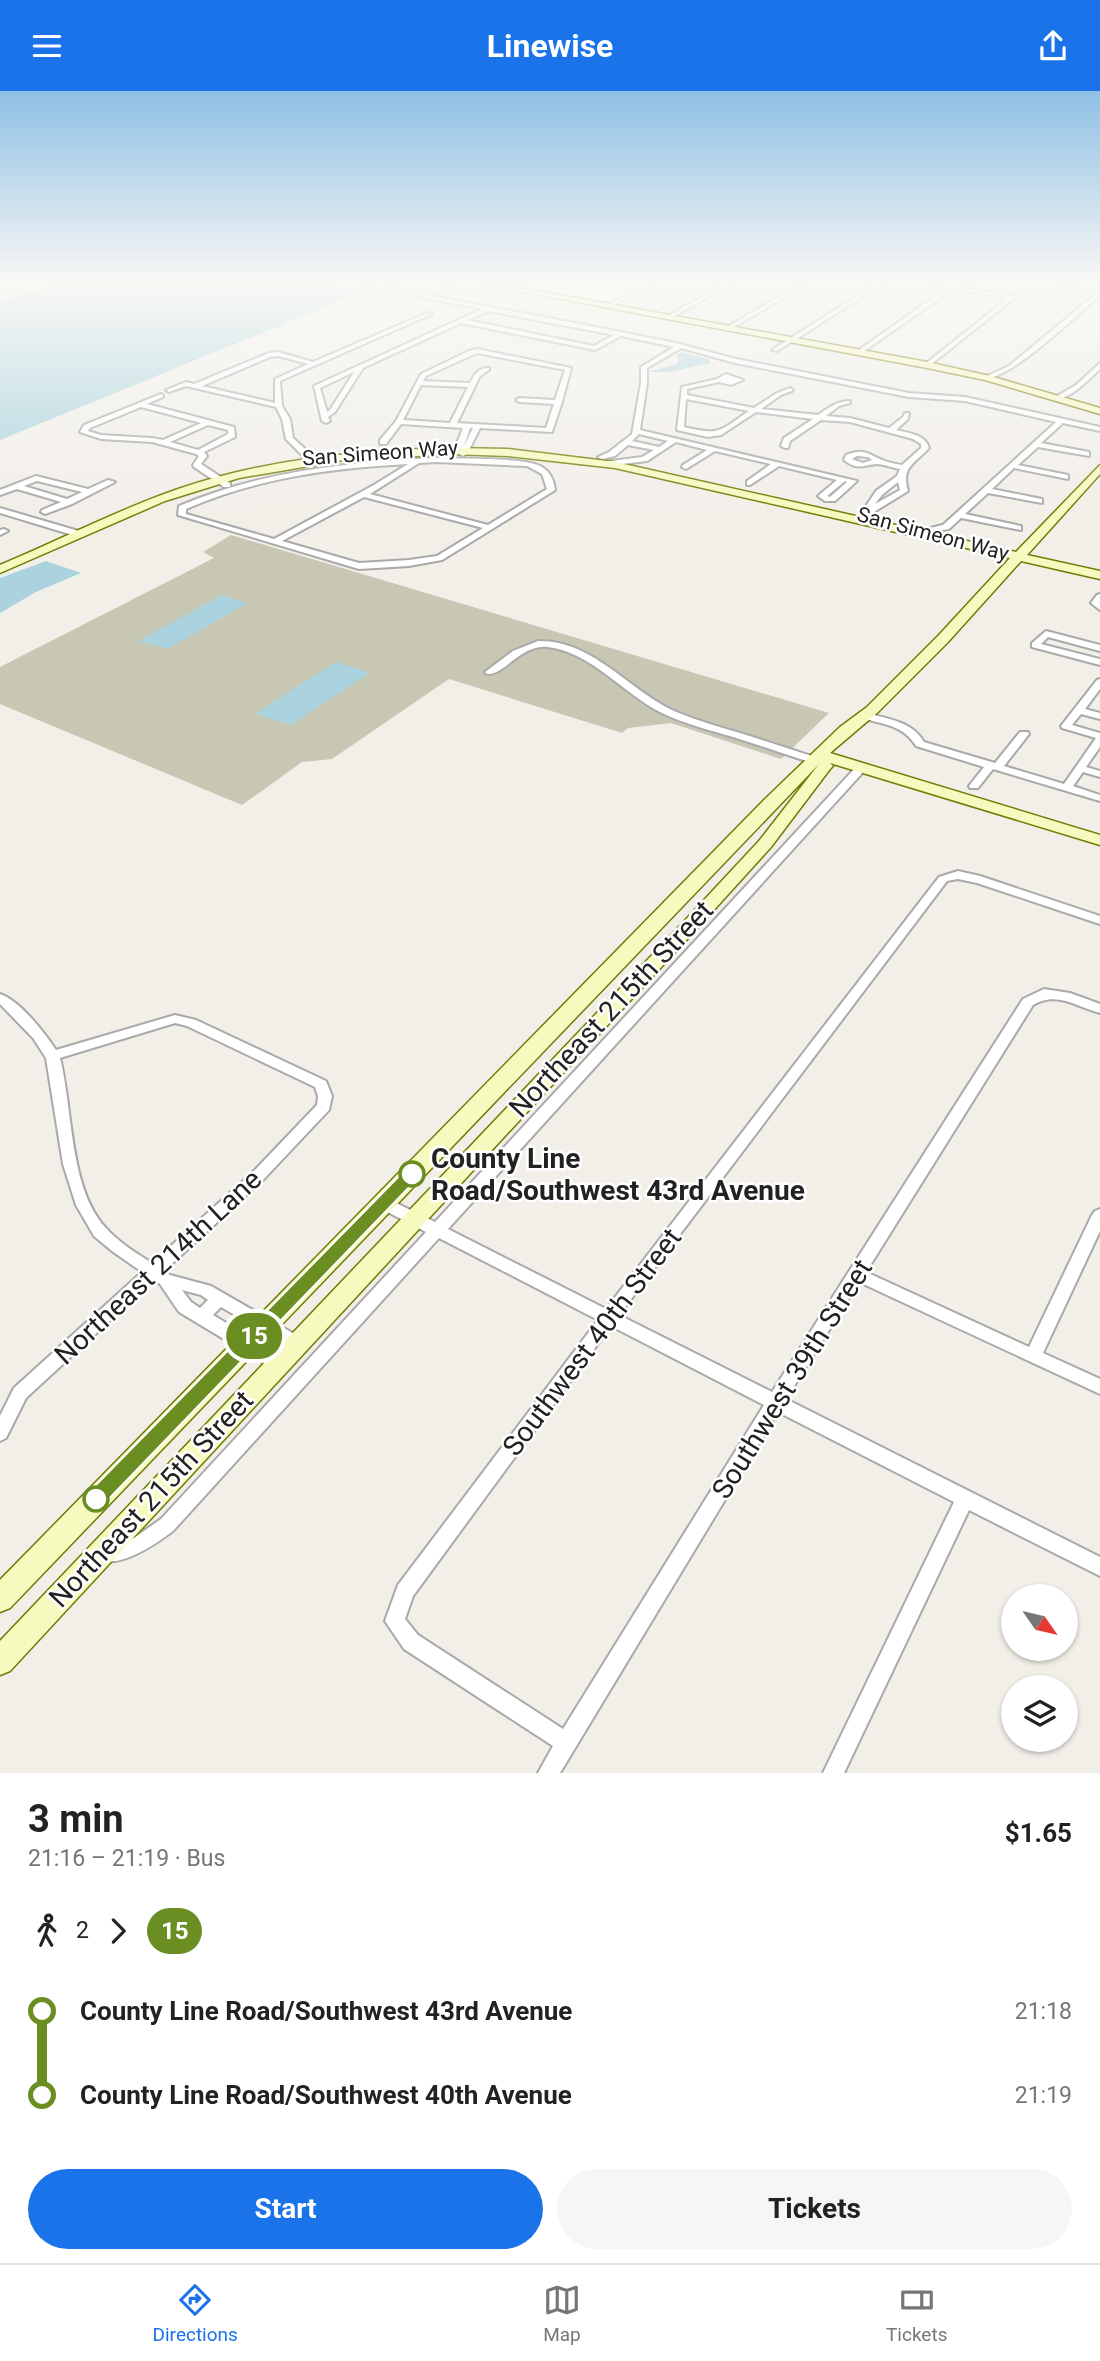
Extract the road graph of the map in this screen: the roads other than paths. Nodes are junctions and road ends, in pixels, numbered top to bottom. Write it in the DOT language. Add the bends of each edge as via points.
graph roads {
  1 [pos="258,359"];
  2 [pos="298,359"];
  3 [pos="324,359"];
  4 [pos="375,359"];
  5 [pos="456,359"];
  6 [pos="520,359"];
  7 [pos="659,359"];
  8 [pos="729,359"];
  9 [pos="895,359"];
  10 [pos="934,359"];
  11 [pos="1020,359"];
  12 [pos="314,364"];
  13 [pos="927,365"];
  14 [pos="1100,365"];
  15 [pos="361,366"];
  16 [pos="487,369"];
  17 [pos="987,378"];
  18 [pos="719,380"];
  19 [pos="420,383"];
  20 [pos="471,385"];
  21 [pos="195,386"];
  22 [pos="169,390"];
  23 [pos="790,390"];
  24 [pos="161,396"];
  25 [pos="683,396"];
  26 [pos="1056,399"];
  27 [pos="519,400"];
  28 [pos="559,402"];
  29 [pos="848,402"];
  30 [pos="141,405"];
  31 [pos="279,406"];
  32 [pos="755,410"];
  33 [pos="1100,411"];
  34 [pos="907,414"];
  35 [pos="821,416"];
  36 [pos="1062,420"];
  37 [pos="209,422"];
  38 [pos="399,422"];
  39 [pos="452,426"];
  40 [pos="467,427"];
  41 [pos="477,427"];
  42 [pos="892,429"];
  43 [pos="1099,429"];
  44 [pos="640,433"];
  45 [pos="673,441"];
  46 [pos="383,442"];
  47 [pos="163,443"];
  48 [pos="628,443"];
  49 [pos="1036,444"];
  50 [pos="785,446"];
  51 [pos="660,449"];
  52 [pos="712,450"];
  53 [pos="463,451"];
  54 [pos="199,452"];
  55 [pos="1086,454"];
  56 [pos="310,459"];
  57 [pos="418,461"];
  58 [pos="615,461"];
  59 [pos="645,462"];
  60 [pos="877,462"];
  61 [pos="777,464"];
  62 [pos="360,465"];
  63 [pos="1013,466"];
  64 [pos="686,467"];
  65 [pos="904,468"];
  66 [pos="1100,468"];
  67 [pos="900,477"];
  68 [pos="1065,477"];
  69 [pos="36,478"];
  70 [pos="216,478"];
  71 [pos="844,479"];
  72 [pos="111,482"];
  73 [pos="381,483"];
  74 [pos="750,483"];
  75 [pos="16,487"];
  76 [pos="234,489"];
  77 [pos="551,490"];
  78 [pos="988,490"];
  79 [pos="89,492"];
  80 [pos="0,493"];
  81 [pos="364,495"];
  82 [pos="1039,501"];
  83 [pos="69,502"];
  84 [pos="0,510"];
  85 [pos="45,513"];
  86 [pos="959,515"];
  87 [pos="862,516"];
  88 [pos="0,518"];
  89 [pos="488,527"];
  90 [pos="1018,528"];
  91 [pos="929,531"];
  92 [pos="68,535"];
  93 [pos="275,542"];
  94 [pos="1019,555"];
  95 [pos="439,558"];
  96 [pos="0,561"];
  97 [pos="0,569"];
  98 [pos="1100,575"];
  99 [pos="1100,597"];
  100 [pos="1100,607"];
  101 [pos="1100,647"];
  102 [pos="1100,662"];
  103 [pos="490,672"];
  104 [pos="1100,682"];
  105 [pos="1078,711"];
  106 [pos="869,713"];
  107 [pos="1100,716"];
  108 [pos="1024,734"];
  109 [pos="1100,738"];
  110 [pos="824,759"];
  111 [pos="995,766"];
  112 [pos="861,768"];
  113 [pos="1080,768"];
  114 [pos="1100,774"];
  115 [pos="974,786"];
  116 [pos="1066,787"];
  117 [pos="1100,798"];
  118 [pos="1100,840"];
  119 [pos="697,918"];
  120 [pos="1100,920"];
  121 [pos="716,925"];
  122 [pos="0,998"];
  123 [pos="1100,1009"];
  124 [pos="53,1055"];
  125 [pos="324,1107"];
  126 [pos="383,1203"];
  127 [pos="1100,1215"];
  128 [pos="414,1219"];
  129 [pos="435,1230"];
  130 [pos="1095,1236"];
  131 [pos="858,1275"];
  132 [pos="160,1276"];
  133 [pos="220,1299"];
  134 [pos="201,1317"];
  135 [pos="608,1318"];
  136 [pos="265,1324"];
  137 [pos="245,1344"];
  138 [pos="297,1344"];
  139 [pos="1033,1356"];
  140 [pos="278,1363"];
  141 [pos="1100,1387"];
  142 [pos="775,1402"];
  143 [pos="0,1433"];
  144 [pos="965,1499"];
  145 [pos="100,1554"];
  146 [pos="1100,1567"];
  147 [pos="0,1599"];
  148 [pos="0,1661"];
  149 [pos="566,1743"];
  150 [pos="548,1773"];
  151 [pos="834,1773"];
  1 -- 21 [label="street"];
  2 -- 12 [label="street"];
  3 -- 12 [label="street"];
  4 -- 15 [label="street"];
  5 -- 19 [label="street" via="424,375"];
  6 -- 28 [label="street" via="569,369"];
  7 -- 44 [label="street" via="642,371"];
  8 -- 36 [label="street"];
  9 -- 13 [label="street"];
  10 -- 13 [label="street"];
  11 -- 17 [label="street"];
  12 -- 31 [label="street" via="277,380"];
  13 -- 17 [label="street"];
  14 -- 26 [label="street"];
  15 -- 15 [label="street" via="332,411 326,418 316,387"];
  16 -- 20 [label="street"];
  17 -- 26 [label="street"];
  18 -- 25 [label="street" via="686,387"];
  19 -- 20 [label="street"];
  19 -- 38 [label="street"];
  20 -- 39 [label="street"];
  21 -- 22 [label="street"];
  21 -- 31 [label="street"];
  23 -- 32 [label="street"];
  24 -- 30 [label="street"];
  25 -- 32 [label="street"];
  25 -- 32 [label="street" via="680,428 714,435"];
  26 -- 33 [label="street"];
  27 -- 28 [label="street"];
  28 -- 41 [label="street" via="549,430"];
  29 -- 35 [label="street"];
  30 -- 37 [label="street"];
  30 -- 47 [label="street" via="84,432"];
  31 -- 56 [label="street" via="290,439"];
  32 -- 35 [label="street"];
  34 -- 42 [label="street"];
  35 -- 42 [label="street"];
  35 -- 50 [label="street"];
  36 -- 43 [label="street"];
  36 -- 49 [label="street"];
  37 -- 47 [label="street"];
  37 -- 54 [label="street" via="228,427 232,436"];
  38 -- 39 [label="street"];
  38 -- 46 [label="street"];
  39 -- 40 [label="street"];
  40 -- 41 [label="street"];
  40 -- 53 [label="street"];
  41 -- 53 [label="street"];
  42 -- 65 [label="street" via="924,443 925,449"];
  44 -- 45 [label="street"];
  44 -- 48 [label="street"];
  45 -- 51 [label="street"];
  45 -- 52 [label="street"];
  47 -- 54 [label="street"];
  48 -- 51 [label="street"];
  48 -- 58 [label="street"];
  49 -- 55 [label="street"];
  49 -- 63 [label="street"];
  51 -- 59 [label="street"];
  52 -- 61 [label="street"];
  52 -- 64 [label="street"];
  53 -- 56 [label="street, San Simeon Way" via="376,449"];
  53 -- 57 [label="street"];
  53 -- 58 [label="street, San Simeon Way"];
  53 -- 77 [label="street" via="541,467 551,480"];
  54 -- 70 [label="street" via="203,456 197,465"];
  56 -- 70 [label="street, San Simeon Way"];
  57 -- 62 [label="street"];
  57 -- 73 [label="street"];
  58 -- 59 [label="street, San Simeon Way"];
  58 -- 87 [label="street, San Simeon Way"];
  59 -- 87 [label="street, San Simeon Way"];
  60 -- 65 [label="street"];
  61 -- 71 [label="street"];
  61 -- 74 [label="street"];
  62 -- 73 [label="street"];
  62 -- 76 [label="street"];
  63 -- 68 [label="street"];
  63 -- 78 [label="street"];
  65 -- 67 [label="street"];
  66 -- 94 [label="street, Northeast 215th Street"];
  67 -- 87 [label="street" via="879,493"];
  67 -- 87 [label="street" via="904,491"];
  69 -- 75 [label="street"];
  69 -- 79 [label="street"];
  70 -- 76 [label="street"];
  70 -- 92 [label="street, San Simeon Way" via="132,502"];
  72 -- 79 [label="street"];
  73 -- 81 [label="street"];
  75 -- 80 [label="street"];
  75 -- 83 [label="street"];
  76 -- 93 [label="street" via="182,508 182,515"];
  77 -- 89 [label="street"];
  78 -- 82 [label="street"];
  78 -- 86 [label="street"];
  79 -- 83 [label="street"];
  81 -- 89 [label="street"];
  81 -- 93 [label="street"];
  83 -- 85 [label="street"];
  84 -- 92 [label="street"];
  86 -- 90 [label="street"];
  86 -- 91 [label="street" via="943,528"];
  87 -- 91 [label="street, San Simeon Way"];
  87 -- 94 [label="street, San Simeon Way"];
  88 -- 92 [label="street"];
  89 -- 95 [label="street"];
  91 -- 94 [label="street, San Simeon Way"];
  92 -- 96 [label="street, San Simeon Way"];
  92 -- 97 [label="street, San Simeon Way"];
  93 -- 95 [label="street" via="359,566"];
  94 -- 98 [label="street"];
  94 -- 106 [label="street, Northeast 215th Street"];
  99 -- 100 [label="street" via="1095,603"];
  101 -- 102 [label="street" via="1046,634 1035,645"];
  103 -- 110 [label="street" via="525,648 547,644 600,663 654,705 681,717"];
  104 -- 105 [label="street"];
  105 -- 107 [label="street"];
  105 -- 109 [label="street" via="1066,726"];
  106 -- 110 [label="street, Northeast 215th Street" via="845,730"];
  106 -- 111 [label="street" via="905,727 920,744"];
  108 -- 111 [label="street"];
  109 -- 113 [label="street"];
  110 -- 112 [label="street"];
  110 -- 119 [label="street, Northeast 215th Street" via="765,843"];
  110 -- 126 [label="street, Northeast 215th Street" via="769,803"];
  111 -- 115 [label="street"];
  111 -- 116 [label="street"];
  112 -- 118 [label="street"];
  112 -- 121 [label="street"];
  113 -- 114 [label="street"];
  113 -- 116 [label="street"];
  116 -- 117 [label="street"];
  119 -- 121 [label="street"];
  119 -- 128 [label="street, Northeast 215th Street"];
  120 -- 135 [label="street, Southwest 40th Street" via="958,875 943,879"];
  121 -- 129 [label="street"];
  122 -- 124 [label="street" via="13,1006"];
  123 -- 131 [label="street, Southwest 39th Street" via="1044,993 1028,1002"];
  124 -- 125 [label="street" via="175,1019 321,1084 326,1095"];
  124 -- 132 [label="street" via="72,1175 94,1226"];
  125 -- 132 [label="street, Northeast 214th Lane"];
  126 -- 128 [label="street"];
  126 -- 136 [label="street, Northeast 215th Street"];
  127 -- 130 [label="street"];
  128 -- 129 [label="street"];
  128 -- 138 [label="street, Northeast 215th Street"];
  129 -- 135 [label="street"];
  129 -- 145 [label="street" via="167,1525 139,1545"];
  130 -- 139 [label="street"];
  131 -- 139 [label="street"];
  131 -- 142 [label="street, Southwest 39th Street"];
  132 -- 133 [label="street" via="197,1286"];
  132 -- 134 [label="street" via="185,1307"];
  132 -- 143 [label="street, Northeast 214th Lane" via="20,1393"];
  133 -- 134 [label="street"];
  133 -- 136 [label="street"];
  134 -- 137 [label="street"];
  135 -- 142 [label="street"];
  135 -- 149 [label="street, Southwest 40th Street" via="405,1591 395,1622 411,1642"];
  136 -- 137 [label="street, Northeast 215th Street"];
  136 -- 138 [label="street"];
  137 -- 140 [label="street"];
  137 -- 147 [label="street, Northeast 215th Street"];
  138 -- 140 [label="street, Northeast 215th Street"];
  139 -- 141 [label="street"];
  140 -- 145 [label="street, Northeast 215th Street"];
  142 -- 144 [label="street"];
  142 -- 149 [label="street, Southwest 39th Street"];
  144 -- 146 [label="street"];
  144 -- 151 [label="street"];
  145 -- 148 [label="street, Northeast 215th Street"];
  149 -- 150 [label="street, Southwest 39th Street"];
}
